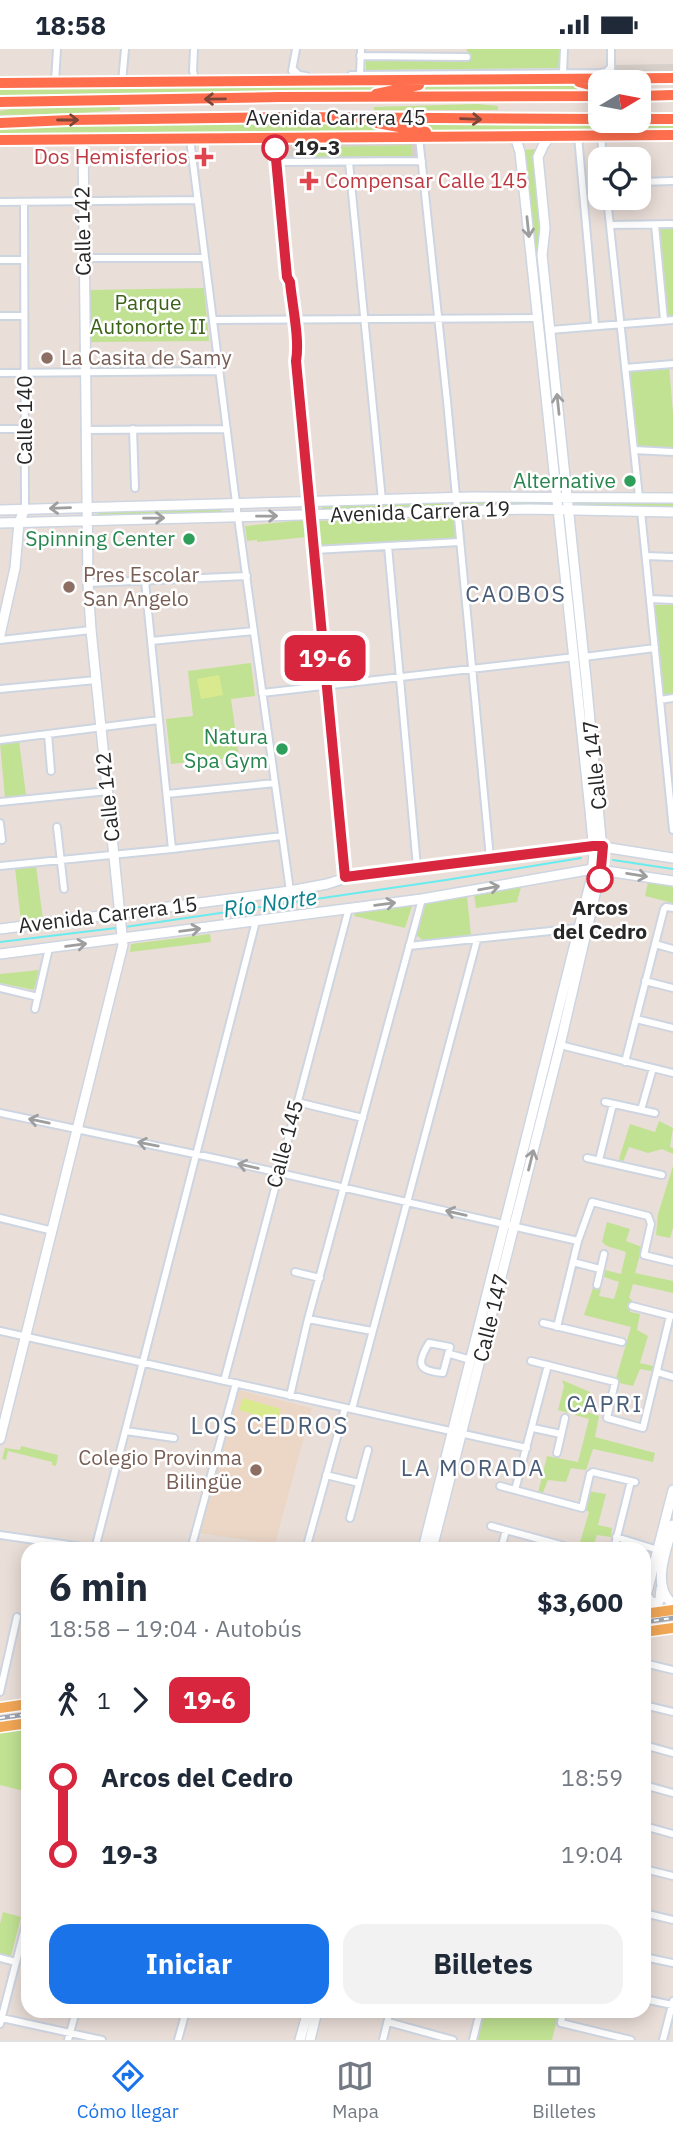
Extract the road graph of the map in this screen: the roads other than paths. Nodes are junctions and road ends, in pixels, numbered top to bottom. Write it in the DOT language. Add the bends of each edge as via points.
graph roads {
  1 [pos="57,49"];
  2 [pos="125,49"];
  3 [pos="194,49"];
  4 [pos="296,49"];
  5 [pos="564,49"];
  6 [pos="611,49"];
  7 [pos="360,53"];
  8 [pos="392,53"];
  9 [pos="467,57"];
  10 [pos="293,69"];
  11 [pos="614,70"];
  12 [pos="360,75"];
  13 [pos="588,75"];
  14 [pos="563,76"];
  15 [pos="651,76"];
  16 [pos="673,78"];
  17 [pos="282,80"];
  18 [pos="442,80"];
  19 [pos="55,82"];
  20 [pos="121,82"];
  21 [pos="196,82"];
  22 [pos="0,83"];
  23 [pos="588,83"];
  24 [pos="588,96"];
  25 [pos="651,96"];
  26 [pos="673,96"];
  27 [pos="355,98"];
  28 [pos="0,102"];
  29 [pos="354,118"];
  30 [pos="651,119"];
  31 [pos="673,119"];
  32 [pos="588,120"];
  33 [pos="0,123"];
  34 [pos="552,135"];
  35 [pos="578,135"];
  36 [pos="601,135"];
  37 [pos="673,135"];
  38 [pos="457,136"];
  39 [pos="515,136"];
  40 [pos="274,137"];
  41 [pos="419,137"];
  42 [pos="83,139"];
  43 [pos="190,139"];
  44 [pos="0,140"];
  45 [pos="602,147"];
  46 [pos="422,161"];
  47 [pos="276,162"];
  48 [pos="349,162"];
  49 [pos="673,181"];
  50 [pos="651,182"];
  51 [pos="198,200"];
  52 [pos="0,202"];
  53 [pos="24,202"];
  54 [pos="83,202"];
  55 [pos="608,210"];
  56 [pos="673,224"];
  57 [pos="610,225"];
  58 [pos="655,225"];
  59 [pos="84,258"];
  60 [pos="205,258"];
  61 [pos="0,260"];
  62 [pos="23,260"];
  63 [pos="0,316"];
  64 [pos="24,316"];
  65 [pos="538,318"];
  66 [pos="365,319"];
  67 [pos="439,319"];
  68 [pos="213,320"];
  69 [pos="292,320"];
  70 [pos="664,320"];
  71 [pos="673,320"];
  72 [pos="621,323"];
  73 [pos="595,325"];
  74 [pos="550,330"];
  75 [pos="673,365"];
  76 [pos="625,368"];
  77 [pos="219,371"];
  78 [pos="0,373"];
  79 [pos="25,373"];
  80 [pos="85,373"];
  81 [pos="0,429"];
  82 [pos="26,429"];
  83 [pos="133,429"];
  84 [pos="227,429"];
  85 [pos="85,430"];
  86 [pos="556,436"];
  87 [pos="634,450"];
  88 [pos="673,452"];
  89 [pos="135,488"];
  90 [pos="563,496"];
  91 [pos="456,497"];
  92 [pos="639,497"];
  93 [pos="673,498"];
  94 [pos="382,499"];
  95 [pos="309,502"];
  96 [pos="236,503"];
  97 [pos="86,507"];
  98 [pos="24,509"];
  99 [pos="0,510"];
  100 [pos="564,510"];
  101 [pos="641,511"];
  102 [pos="457,512"];
  103 [pos="673,512"];
  104 [pos="311,516"];
  105 [pos="238,517"];
  106 [pos="86,520"];
  107 [pos="19,522"];
  108 [pos="0,523"];
  109 [pos="460,542"];
  110 [pos="388,546"];
  111 [pos="314,550"];
  112 [pos="646,556"];
  113 [pos="673,557"];
  114 [pos="247,576"];
  115 [pos="145,581"];
  116 [pos="88,583"];
  117 [pos="650,599"];
  118 [pos="673,600"];
  119 [pos="91,630"];
  120 [pos="254,631"];
  121 [pos="0,637"];
  122 [pos="152,641"];
  123 [pos="655,648"];
  124 [pos="579,657"];
  125 [pos="472,669"];
  126 [pos="400,677"];
  127 [pos="96,680"];
  128 [pos="327,685"];
  129 [pos="0,689"];
  130 [pos="262,692"];
  131 [pos="673,698"];
  132 [pos="660,700"];
  133 [pos="159,720"];
  134 [pos="101,728"];
  135 [pos="48,734"];
  136 [pos="0,740"];
  137 [pos="673,742"];
  138 [pos="664,743"];
  139 [pos="51,771"];
  140 [pos="275,783"];
  141 [pos="108,791"];
  142 [pos="167,794"];
  143 [pos="0,802"];
  144 [pos="672,812"];
  145 [pos="0,823"];
  146 [pos="57,827"];
  147 [pos="673,830"];
  148 [pos="282,836"];
  149 [pos="2,840"];
  150 [pos="598,846"];
  151 [pos="173,849"];
  152 [pos="114,856"];
  153 [pos="491,858"];
  154 [pos="673,858"];
  155 [pos="61,860"];
  156 [pos="0,866"];
  157 [pos="417,867"];
  158 [pos="597,869"];
  159 [pos="345,877"];
  160 [pos="673,881"];
  161 [pos="64,889"];
  162 [pos="290,891"];
  163 [pos="422,899"];
  164 [pos="669,907"];
  165 [pos="349,908"];
  166 [pos="121,915"];
  167 [pos="256,921"];
  168 [pos="0,929"];
  169 [pos="579,929"];
  170 [pos="123,937"];
  171 [pos="478,940"];
  172 [pos="655,944"];
  173 [pos="409,946"];
  174 [pos="49,948"];
  175 [pos="673,949"];
  176 [pos="0,954"];
  177 [pos="645,981"];
  178 [pos="0,988"];
  179 [pos="673,988"];
  180 [pos="38,997"];
  181 [pos="35,1009"];
  182 [pos="636,1019"];
  183 [pos="673,1028"];
  184 [pos="560,1045"];
  185 [pos="625,1062"];
  186 [pos="653,1068"];
  187 [pos="673,1073"];
  188 [pos="296,1102"];
  189 [pos="641,1110"];
  190 [pos="0,1113"];
  191 [pos="654,1113"];
  192 [pos="363,1118"];
  193 [pos="77,1130"];
  194 [pos="196,1154"];
  195 [pos="587,1158"];
  196 [pos="599,1160"];
  197 [pos="278,1173"];
  198 [pos="662,1175"];
  199 [pos="344,1189"];
  200 [pos="407,1202"];
  201 [pos="0,1218"];
  202 [pos="510,1225"];
  203 [pos="52,1230"];
  204 [pos="578,1241"];
  205 [pos="604,1254"];
  206 [pos="573,1262"];
  207 [pos="673,1262"];
  208 [pos="600,1269"];
  209 [pos="295,1272"];
  210 [pos="320,1278"];
  211 [pos="597,1285"];
  212 [pos="632,1306"];
  213 [pos="671,1316"];
  214 [pos="308,1319"];
  215 [pos="543,1323"];
  216 [pos="557,1327"];
  217 [pos="0,1331"];
  218 [pos="372,1331"];
  219 [pos="25,1336"];
  220 [pos="622,1342"];
  221 [pos="450,1354"];
  222 [pos="471,1360"];
  223 [pos="531,1361"];
  224 [pos="144,1363"];
  225 [pos="548,1366"];
  226 [pos="657,1373"];
  227 [pos="673,1377"];
  228 [pos="224,1381"];
  229 [pos="236,1383"];
  230 [pos="290,1396"];
  231 [pos="348,1409"];
  232 [pos="565,1418"];
  233 [pos="533,1428"];
  234 [pos="126,1431"];
  235 [pos="458,1433"];
  236 [pos="561,1434"];
  237 [pos="174,1438"];
  238 [pos="0,1439"];
  239 [pos="527,1448"];
  240 [pos="368,1450"];
  241 [pos="557,1453"];
  242 [pos="326,1475"];
  243 [pos="359,1483"];
  244 [pos="500,1486"];
  245 [pos="515,1490"];
  246 [pos="673,1490"];
  247 [pos="350,1518"];
  248 [pos="673,1525"];
  249 [pos="491,1526"];
  250 [pos="506,1530"];
  251 [pos="0,1535"];
  252 [pos="617,1537"];
  253 [pos="48,1542"];
  254 [pos="98,1542"];
  255 [pos="193,1542"];
  256 [pos="308,1542"];
  257 [pos="426,1542"];
  258 [pos="434,1542"];
  259 [pos="503,1542"];
  260 [pos="547,1542"];
  261 [pos="616,1542"];
  262 [pos="633,1542"];
  263 [pos="651,1548"];
  264 [pos="658,1550"];
  265 [pos="651,1576"];
  266 [pos="661,1583"];
  267 [pos="651,1602"];
  268 [pos="673,1604"];
  269 [pos="673,1610"];
  270 [pos="651,1613"];
  271 [pos="17,1617"];
  272 [pos="673,1628"];
  273 [pos="651,1631"];
  274 [pos="651,1665"];
  275 [pos="673,1671"];
  276 [pos="0,1692"];
  277 [pos="21,1706"];
  278 [pos="651,1707"];
  279 [pos="0,1709"];
  280 [pos="673,1712"];
  281 [pos="21,1724"];
  282 [pos="0,1727"];
  283 [pos="651,1747"];
  284 [pos="673,1753"];
  285 [pos="651,1787"];
  286 [pos="673,1793"];
  287 [pos="651,1828"];
  288 [pos="673,1834"];
  289 [pos="651,1871"];
  290 [pos="673,1876"];
  291 [pos="651,1915"];
  292 [pos="673,1920"];
  293 [pos="21,1943"];
  294 [pos="0,1958"];
  295 [pos="651,1958"];
  296 [pos="16,1962"];
  297 [pos="673,1963"];
  298 [pos="651,2000"];
  299 [pos="3,2003"];
  300 [pos="672,2003"];
  301 [pos="74,2018"];
  302 [pos="184,2018"];
  303 [pos="306,2018"];
  304 [pos="315,2018"];
  305 [pos="388,2018"];
  306 [pos="478,2018"];
  307 [pos="562,2018"];
  308 [pos="1,2021"];
  309 [pos="387,2022"];
  310 [pos="69,2036"];
  311 [pos="102,2040"];
  312 [pos="178,2040"];
  313 [pos="300,2040"];
  314 [pos="310,2040"];
  315 [pos="383,2040"];
  316 [pos="453,2040"];
  317 [pos="473,2040"];
  318 [pos="631,2040"];
  319 [pos="663,2040"];
  1 -- 19 [label="street"];
  2 -- 20 [label="street"];
  3 -- 21 [label="street"];
  4 -- 10 [label="street"];
  5 -- 14 [label="street"];
  6 -- 11 [label="street"];
  7 -- 8 [label="street"];
  7 -- 12 [label="street"];
  8 -- 9 [label="street"];
  10 -- 12 [label="street" via="302,76"];
  10 -- 17 [label="street"];
  12 -- 14 [label="street"];
  13 -- 14 [label="highway, Avenida Carrera 45"];
  14 -- 18 [label="highway, Avenida Carrera 45"];
  14 -- 23 [label="highway"];
  15 -- 16 [label="highway, Avenida Carrera 45"];
  17 -- 18 [label="highway, Avenida Carrera 45"];
  17 -- 21 [label="highway, Avenida Carrera 45"];
  18 -- 27 [label="highway"];
  19 -- 20 [label="highway, Avenida Carrera 45"];
  19 -- 22 [label="highway, Avenida Carrera 45"];
  20 -- 21 [label="highway, Avenida Carrera 45"];
  24 -- 27 [label="highway, Avenida Carrera 45"];
  25 -- 26 [label="highway"];
  27 -- 28 [label="highway, Avenida Carrera 45, one-way"];
  29 -- 32 [label="highway, Avenida Carrera 45, one-way"];
  33 -- 29 [label="highway, Avenida Carrera 45, one-way"];
  29 -- 38 [label="highway"];
  30 -- 31 [label="highway"];
  34 -- 35 [label="highway, Avenida Carrera 45"];
  34 -- 39 [label="highway, Avenida Carrera 45"];
  34 -- 74 [label="main road, Calle 147" via="541,148 538,162"];
  35 -- 36 [label="highway, Avenida Carrera 45"];
  35 -- 73 [label="street"];
  36 -- 37 [label="highway, Avenida Carrera 45"];
  36 -- 45 [label="street"];
  38 -- 39 [label="highway, Avenida Carrera 45"];
  38 -- 41 [label="highway, Avenida Carrera 45"];
  39 -- 65 [label="main road, Calle 147, one-way"];
  40 -- 41 [label="highway, Avenida Carrera 45"];
  40 -- 43 [label="highway, Avenida Carrera 45"];
  40 -- 47 [label="main road"];
  41 -- 46 [label="street"];
  42 -- 43 [label="highway, Avenida Carrera 45"];
  42 -- 44 [label="highway, Avenida Carrera 45"];
  42 -- 54 [label="main road, Calle 142"];
  43 -- 51 [label="street"];
  46 -- 48 [label="street"];
  46 -- 67 [label="street"];
  47 -- 48 [label="street"];
  47 -- 69 [label="main road"];
  48 -- 66 [label="street"];
  49 -- 50 [label="street"];
  51 -- 54 [label="street"];
  51 -- 60 [label="street"];
  52 -- 53 [label="street"];
  53 -- 54 [label="street"];
  53 -- 62 [label="street, Calle 140"];
  54 -- 59 [label="main road, Calle 142"];
  55 -- 57 [label="street"];
  56 -- 58 [label="street"];
  57 -- 58 [label="street"];
  57 -- 72 [label="street"];
  58 -- 70 [label="street"];
  59 -- 60 [label="street"];
  59 -- 80 [label="main road, Calle 142"];
  60 -- 68 [label="street"];
  61 -- 62 [label="street"];
  62 -- 64 [label="street, Calle 140"];
  63 -- 64 [label="street"];
  64 -- 79 [label="street, Calle 140"];
  65 -- 67 [label="street"];
  65 -- 86 [label="main road, Calle 147"];
  66 -- 67 [label="street"];
  66 -- 69 [label="street"];
  66 -- 94 [label="street"];
  67 -- 91 [label="street"];
  68 -- 69 [label="street"];
  68 -- 77 [label="street"];
  69 -- 95 [label="main road"];
  70 -- 71 [label="street"];
  70 -- 72 [label="street"];
  72 -- 73 [label="street"];
  72 -- 76 [label="street"];
  73 -- 74 [label="street"];
  86 -- 74 [label="main road, Calle 147, one-way"];
  75 -- 76 [label="street"];
  76 -- 87 [label="street"];
  77 -- 80 [label="street"];
  77 -- 84 [label="street"];
  78 -- 79 [label="street"];
  79 -- 80 [label="street"];
  79 -- 82 [label="street, Calle 140"];
  80 -- 85 [label="main road, Calle 142"];
  81 -- 82 [label="street"];
  82 -- 98 [label="street, Calle 140"];
  83 -- 84 [label="street"];
  83 -- 85 [label="street"];
  83 -- 89 [label="street"];
  84 -- 96 [label="street"];
  85 -- 97 [label="main road, Calle 142"];
  86 -- 90 [label="main road, Calle 147"];
  87 -- 88 [label="street"];
  87 -- 92 [label="street"];
  90 -- 91 [label="main road, Avenida Carrera 19"];
  90 -- 92 [label="main road, Avenida Carrera 19"];
  90 -- 100 [label="main road, Calle 147"];
  91 -- 94 [label="main road, Avenida Carrera 19"];
  91 -- 102 [label="street"];
  92 -- 93 [label="main road, Avenida Carrera 19"];
  94 -- 95 [label="main road, Avenida Carrera 19"];
  95 -- 96 [label="main road, Avenida Carrera 19"];
  95 -- 104 [label="main road"];
  96 -- 97 [label="main road, Avenida Carrera 19"];
  96 -- 105 [label="street"];
  97 -- 98 [label="main road, Avenida Carrera 19, one-way"];
  97 -- 106 [label="main road, Calle 142"];
  98 -- 99 [label="main road, Avenida Carrera 19"];
  98 -- 107 [label="main road, Calle 140"];
  100 -- 101 [label="main road, Avenida Carrera 19"];
  100 -- 102 [label="main road, Avenida Carrera 19"];
  100 -- 124 [label="main road, Calle 147"];
  101 -- 103 [label="main road, Avenida Carrera 19"];
  101 -- 112 [label="street"];
  102 -- 104 [label="main road, Avenida Carrera 19"];
  102 -- 109 [label="street"];
  105 -- 104 [label="main road, Avenida Carrera 19, one-way"];
  104 -- 111 [label="main road"];
  106 -- 105 [label="main road, Avenida Carrera 19, one-way"];
  105 -- 114 [label="street"];
  106 -- 107 [label="main road, Avenida Carrera 19"];
  106 -- 116 [label="main road, Calle 142"];
  107 -- 108 [label="main road, Avenida Carrera 19"];
  107 -- 121 [label="main road, Calle 140" via="15,568"];
  109 -- 110 [label="street"];
  109 -- 125 [label="street"];
  110 -- 111 [label="street"];
  110 -- 126 [label="street"];
  111 -- 128 [label="main road"];
  112 -- 113 [label="street"];
  112 -- 117 [label="street"];
  114 -- 115 [label="street"];
  114 -- 120 [label="street"];
  115 -- 116 [label="street"];
  115 -- 122 [label="street"];
  116 -- 119 [label="main road, Calle 142"];
  117 -- 118 [label="street"];
  117 -- 123 [label="street"];
  119 -- 121 [label="street"];
  119 -- 127 [label="main road, Calle 142"];
  120 -- 122 [label="street"];
  120 -- 130 [label="street"];
  122 -- 133 [label="street"];
  123 -- 124 [label="street"];
  123 -- 132 [label="street"];
  124 -- 125 [label="street"];
  124 -- 150 [label="main road, Calle 147"];
  125 -- 126 [label="street"];
  125 -- 153 [label="street"];
  126 -- 128 [label="street"];
  126 -- 157 [label="street"];
  127 -- 129 [label="street"];
  127 -- 134 [label="main road, Calle 142"];
  128 -- 130 [label="street"];
  128 -- 159 [label="main road"];
  130 -- 140 [label="street"];
  131 -- 132 [label="street"];
  132 -- 138 [label="street"];
  133 -- 134 [label="street"];
  133 -- 142 [label="street"];
  134 -- 135 [label="street"];
  134 -- 141 [label="main road, Calle 142"];
  135 -- 136 [label="street"];
  135 -- 139 [label="street"];
  137 -- 138 [label="street"];
  138 -- 144 [label="street"];
  140 -- 142 [label="street"];
  140 -- 148 [label="street"];
  141 -- 143 [label="street"];
  141 -- 152 [label="main road, Calle 142"];
  142 -- 151 [label="street"];
  144 -- 147 [label="street"];
  145 -- 149 [label="street"];
  146 -- 155 [label="street"];
  148 -- 151 [label="street"];
  148 -- 162 [label="street"];
  150 -- 153 [label="main road, Avenida Carrera 15"];
  150 -- 154 [label="main road, Avenida Carrera 15"];
  150 -- 158 [label="main road, Calle 147"];
  151 -- 152 [label="street"];
  152 -- 155 [label="street"];
  152 -- 166 [label="main road, Calle 142"];
  153 -- 157 [label="main road, Avenida Carrera 15"];
  155 -- 156 [label="street"];
  155 -- 161 [label="street"];
  157 -- 159 [label="main road, Avenida Carrera 15"];
  158 -- 160 [label="main road, Avenida Carrera 15, one-way"];
  163 -- 158 [label="main road, Avenida Carrera 15, one-way"];
  158 -- 169 [label="main road, Calle 147"];
  158 -- 184 [label="main road, Calle 147"];
  159 -- 162 [label="main road, Avenida Carrera 15"];
  162 -- 166 [label="main road, Avenida Carrera 15"];
  165 -- 163 [label="main road, Avenida Carrera 15, one-way"];
  163 -- 173 [label="street"];
  164 -- 172 [label="street"];
  165 -- 167 [label="main road, Avenida Carrera 15"];
  165 -- 188 [label="street, Calle 145"];
  166 -- 168 [label="main road, Avenida Carrera 15"];
  166 -- 170 [label="main road, Calle 142"];
  170 -- 167 [label="main road, Avenida Carrera 15, one-way"];
  167 -- 194 [label="street"];
  169 -- 171 [label="street"];
  169 -- 202 [label="main road, Calle 147"];
  174 -- 170 [label="main road, Avenida Carrera 15, one-way"];
  170 -- 193 [label="main road, Calle 142"];
  171 -- 173 [label="street"];
  171 -- 200 [label="street"];
  172 -- 175 [label="street"];
  172 -- 177 [label="street"];
  173 -- 192 [label="street"];
  174 -- 176 [label="main road, Avenida Carrera 15"];
  174 -- 180 [label="street"];
  177 -- 179 [label="street"];
  177 -- 182 [label="street"];
  178 -- 180 [label="street"];
  180 -- 181 [label="street"];
  182 -- 183 [label="street"];
  182 -- 185 [label="street"];
  184 -- 185 [label="street"];
  202 -- 184 [label="main road, Calle 147, one-way"];
  185 -- 186 [label="street"];
  186 -- 187 [label="street"];
  186 -- 189 [label="street"];
  188 -- 192 [label="street"];
  188 -- 197 [label="street, Calle 145"];
  189 -- 191 [label="street"];
  189 -- 196 [label="street" via="609,1103"];
  193 -- 190 [label="street, one-way"];
  192 -- 199 [label="street"];
  194 -- 193 [label="street, one-way"];
  193 -- 203 [label="main road, Calle 142"];
  197 -- 194 [label="street, one-way"];
  194 -- 224 [label="street"];
  195 -- 196 [label="street"];
  196 -- 198 [label="street"];
  197 -- 199 [label="street"];
  197 -- 228 [label="street, Calle 145"];
  199 -- 200 [label="street"];
  199 -- 210 [label="street"];
  202 -- 200 [label="street, one-way"];
  200 -- 218 [label="street"];
  201 -- 203 [label="street"];
  202 -- 204 [label="street"];
  202 -- 222 [label="main road, Calle 147"];
  202 -- 235 [label="main road, Calle 147"];
  203 -- 219 [label="main road, Calle 142"];
  204 -- 206 [label="street"];
  204 -- 207 [label="street" via="594,1202 648,1216 645,1255"];
  205 -- 208 [label="street"];
  206 -- 208 [label="street"];
  206 -- 216 [label="street"];
  208 -- 211 [label="street"];
  209 -- 210 [label="street"];
  210 -- 214 [label="street"];
  212 -- 213 [label="street"];
  213 -- 226 [label="street"];
  214 -- 218 [label="street"];
  214 -- 230 [label="street"];
  215 -- 216 [label="street"];
  216 -- 220 [label="street"];
  217 -- 219 [label="street"];
  218 -- 231 [label="street"];
  219 -- 224 [label="street"];
  219 -- 238 [label="main road, Calle 142"];
  221 -- 221 [label="street" via="448,1345 429,1343 421,1362 423,1369 443,1373"];
  221 -- 222 [label="street"];
  222 -- 235 [label="main road, Calle 147"];
  223 -- 225 [label="street"];
  224 -- 228 [label="street"];
  224 -- 234 [label="street"];
  225 -- 226 [label="street" via="615,1382 607,1418 644,1427"];
  225 -- 233 [label="street"];
  226 -- 227 [label="street"];
  228 -- 229 [label="street"];
  229 -- 230 [label="street"];
  229 -- 255 [label="street"];
  230 -- 231 [label="street"];
  231 -- 235 [label="street"];
  231 -- 242 [label="street"];
  232 -- 236 [label="street"];
  233 -- 236 [label="street"];
  233 -- 239 [label="street"];
  234 -- 237 [label="street"];
  234 -- 254 [label="street"];
  235 -- 239 [label="street"];
  235 -- 257 [label="main road, Calle 147"];
  235 -- 258 [label="main road, Calle 147"];
  236 -- 241 [label="street"];
  239 -- 245 [label="street"];
  240 -- 243 [label="street"];
  242 -- 243 [label="street"];
  242 -- 256 [label="street"];
  243 -- 247 [label="street"];
  244 -- 245 [label="street"];
  245 -- 252 [label="street" via="582,1508 593,1472 633,1481"];
  246 -- 264 [label="main road"];
  248 -- 266 [label="main road"];
  249 -- 250 [label="street"];
  250 -- 259 [label="street"];
  250 -- 260 [label="street"];
  251 -- 253 [label="street"];
  252 -- 261 [label="street"];
  252 -- 262 [label="street"];
  263 -- 264 [label="street"];
  264 -- 265 [label="main road"];
  266 -- 267 [label="main road" via="660,1601"];
  266 -- 268 [label="main road"];
  269 -- 270 [label="main road"];
  271 -- 276 [label="street"];
  272 -- 273 [label="main road"];
  274 -- 275 [label="street"];
  277 -- 279 [label="main road"];
  278 -- 280 [label="street"];
  281 -- 282 [label="main road"];
  283 -- 284 [label="street"];
  285 -- 286 [label="street"];
  287 -- 288 [label="street"];
  289 -- 290 [label="street"];
  291 -- 292 [label="street"];
  293 -- 296 [label="street"];
  294 -- 296 [label="street"];
  295 -- 297 [label="street"];
  296 -- 299 [label="street"];
  298 -- 300 [label="street"];
  299 -- 308 [label="street"];
  300 -- 319 [label="street"];
  301 -- 310 [label="street"];
  302 -- 312 [label="street"];
  303 -- 313 [label="main road"];
  304 -- 314 [label="main road"];
  305 -- 309 [label="street"];
  306 -- 317 [label="street"];
  307 -- 318 [label="street" via="561,2022"];
  308 -- 310 [label="street"];
  309 -- 315 [label="street"];
  309 -- 316 [label="street"];
  310 -- 311 [label="street"];
}
